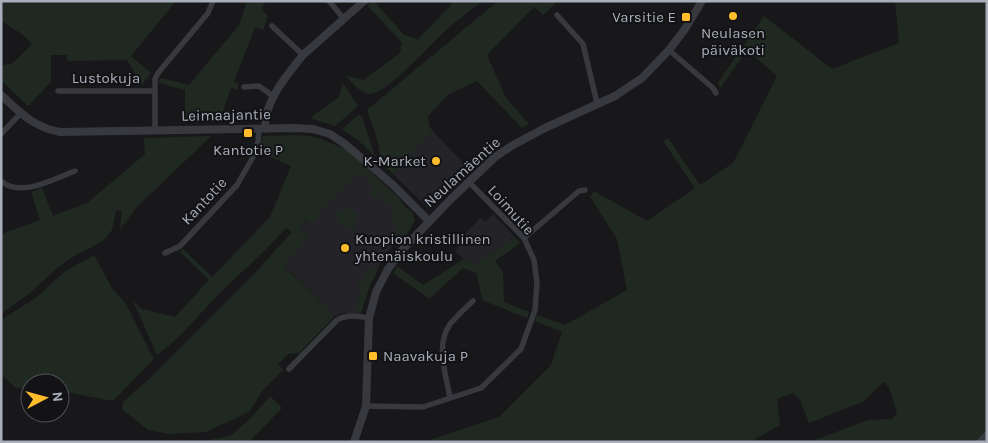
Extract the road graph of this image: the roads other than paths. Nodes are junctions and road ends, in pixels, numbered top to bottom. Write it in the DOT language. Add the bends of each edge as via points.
graph roads {
  1 [pos="213,1"];
  2 [pos="329,1"];
  3 [pos="364,1"];
  4 [pos="702,1"];
  5 [pos="557,15"];
  6 [pos="344,19"];
  7 [pos="272,26"];
  8 [pos="669,50"];
  9 [pos="303,55"];
  10 [pos="244,87"];
  11 [pos="58,91"];
  12 [pos="154,91"];
  13 [pos="716,93"];
  14 [pos="1,95"];
  15 [pos="273,96"];
  16 [pos="598,103"];
  17 [pos="21,113"];
  18 [pos="262,129"];
  19 [pos="155,130"];
  20 [pos="1,134"];
  21 [pos="74,171"];
  22 [pos="468,181"];
  23 [pos="1,182"];
  24 [pos="582,190"];
  25 [pos="429,221"];
  26 [pos="524,238"];
  27 [pos="165,253"];
  28 [pos="472,301"];
  29 [pos="369,318"];
  30 [pos="289,369"];
  31 [pos="450,398"];
  32 [pos="366,406"];
  33 [pos="987,434"];
  34 [pos="354,442"];
  35 [pos="979,442"];
  1 -- 12 [label="street" via="208,13 158,72"];
  2 -- 6 [label="street"];
  3 -- 6 [label="street"];
  4 -- 8 [label="street, Neulamäentie"];
  5 -- 16 [label="street" via="583,44"];
  6 -- 9 [label="street"];
  7 -- 9 [label="street"];
  8 -- 13 [label="street"];
  8 -- 16 [label="street, Neulamäentie" via="631,87"];
  9 -- 15 [label="street"];
  10 -- 15 [label="street" via="259,86"];
  11 -- 12 [label="street, Lustokuja"];
  12 -- 19 [label="street"];
  14 -- 17 [label="street, Leimaajantie"];
  15 -- 18 [label="street"];
  16 -- 22 [label="street, Neulamäentie" via="513,145"];
  17 -- 19 [label="street, Leimaajantie" via="38,126 60,132"];
  17 -- 20 [label="street"];
  18 -- 19 [label="street, Leimaajantie"];
  18 -- 25 [label="street, Leimaajantie" via="313,129 330,134 392,184"];
  18 -- 27 [label="street, Kantotie" via="253,157 237,185 180,246"];
  21 -- 23 [label="street" via="23,188 6,186"];
  22 -- 25 [label="street, Neulamäentie"];
  22 -- 26 [label="street, Loimutie"];
  24 -- 26 [label="street"];
  25 -- 29 [label="street, Neulamäentie" via="388,269 376,292"];
  26 -- 31 [label="street, Loimutie" via="534,260 537,283 535,310 521,349 481,388"];
  28 -- 31 [label="street" via="450,324 442,340"];
  29 -- 30 [label="street" via="341,317"];
  29 -- 32 [label="street, Neulamäentie"];
  31 -- 32 [label="street, Loimutie" via="423,407"];
  32 -- 34 [label="street, Neulamäentie"];
  33 -- 35 [label="street"];
}
